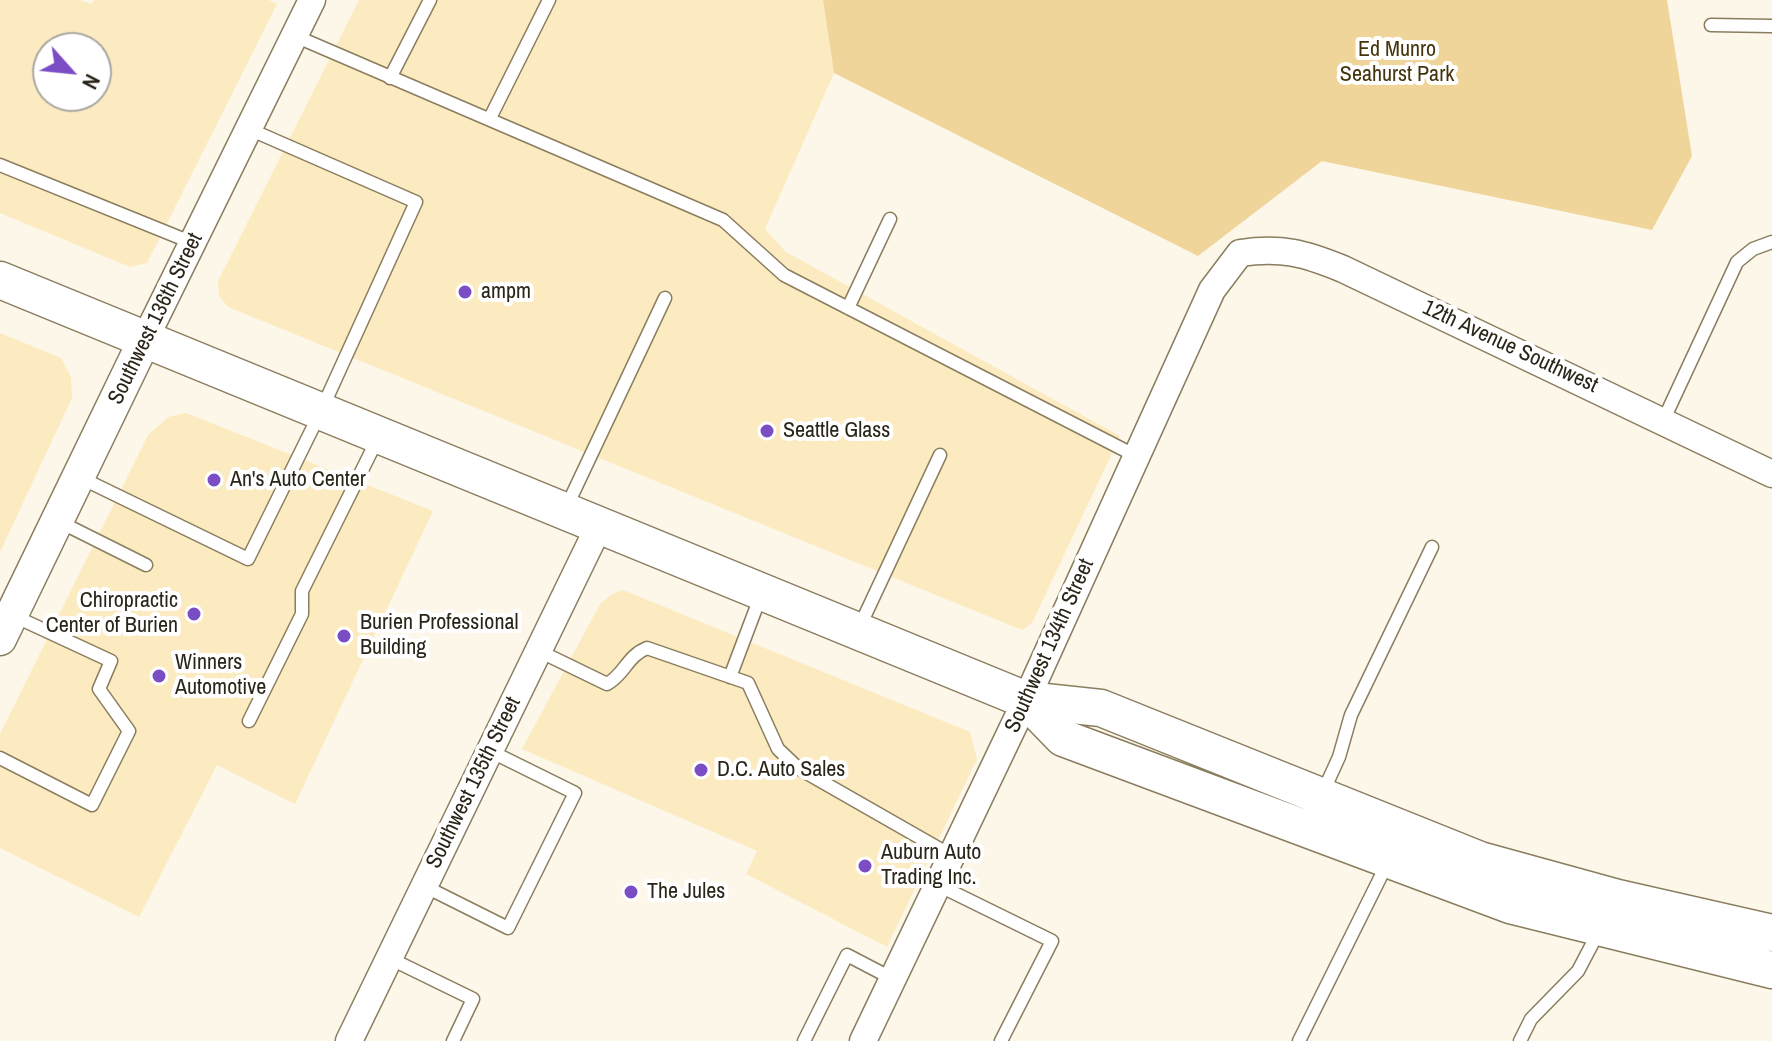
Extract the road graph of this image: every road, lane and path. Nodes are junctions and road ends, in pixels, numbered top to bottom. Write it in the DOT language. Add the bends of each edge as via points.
graph roads {
  1 [pos="312,0"];
  2 [pos="430,0"];
  3 [pos="549,0"];
  4 [pos="1711,25"];
  5 [pos="1772,26"];
  6 [pos="295,36"];
  7 [pos="390,78"];
  8 [pos="490,118"];
  9 [pos="249,129"];
  10 [pos="0,165"];
  11 [pos="890,219"];
  12 [pos="1772,242"];
  13 [pos="193,243"];
  14 [pos="1240,253"];
  15 [pos="0,280"];
  16 [pos="665,298"];
  17 [pos="848,308"];
  18 [pos="145,339"];
  19 [pos="321,411"];
  20 [pos="1664,419"];
  21 [pos="379,436"];
  22 [pos="940,455"];
  23 [pos="1136,456"];
  24 [pos="1772,474"];
  25 [pos="79,477"];
  26 [pos="564,511"];
  27 [pos="58,521"];
  28 [pos="599,526"];
  29 [pos="1432,547"];
  30 [pos="146,565"];
  31 [pos="762,592"];
  32 [pos="4,629"];
  33 [pos="857,631"];
  34 [pos="539,651"];
  35 [pos="730,677"];
  36 [pos="1026,700"];
  37 [pos="249,721"];
  38 [pos="490,751"];
  39 [pos="0,758"];
  40 [pos="1321,798"];
  41 [pos="952,856"];
  42 [pos="1388,861"];
  43 [pos="938,885"];
  44 [pos="424,886"];
  45 [pos="1600,928"];
  46 [pos="1772,933"];
  47 [pos="389,958"];
  48 [pos="1772,970"];
  49 [pos="893,979"];
  50 [pos="355,1039"];
  51 [pos="453,1041"];
  52 [pos="804,1041"];
  53 [pos="863,1041"];
  54 [pos="1001,1041"];
  55 [pos="1299,1041"];
  56 [pos="1520,1041"];
  1 -- 6 [label="street, Southwest 136th Street"];
  2 -- 7 [label="lane"];
  3 -- 8 [label="lane"];
  4 -- 5 [label="lane"];
  6 -- 7 [label="lane"];
  6 -- 9 [label="street, Southwest 136th Street"];
  7 -- 8 [label="lane"];
  8 -- 17 [label="lane" via="723,220 784,275"];
  9 -- 13 [label="street, Southwest 136th Street"];
  9 -- 19 [label="lane" via="416,202"];
  10 -- 13 [label="lane"];
  11 -- 17 [label="lane"];
  12 -- 20 [label="lane" via="1737,262"];
  13 -- 18 [label="street, Southwest 136th Street"];
  14 -- 20 [label="street, 12th Avenue Southwest" via="1273,248 1308,255"];
  14 -- 23 [label="street, Southwest 134th Street" via="1212,290"];
  15 -- 18 [label="main road"];
  16 -- 26 [label="lane"];
  17 -- 23 [label="lane"];
  18 -- 19 [label="main road"];
  18 -- 25 [label="street, Southwest 136th Street"];
  19 -- 21 [label="main road"];
  19 -- 25 [label="lane" via="248,559"];
  20 -- 24 [label="street, 12th Avenue Southwest"];
  21 -- 26 [label="main road"];
  21 -- 37 [label="lane" via="302,591 302,614"];
  22 -- 33 [label="lane"];
  23 -- 36 [label="street, Southwest 134th Street"];
  25 -- 27 [label="street, Southwest 136th Street"];
  26 -- 28 [label="main road"];
  27 -- 30 [label="lane"];
  27 -- 32 [label="street, Southwest 136th Street"];
  28 -- 31 [label="main road"];
  28 -- 34 [label="street, Southwest 135th Street"];
  29 -- 40 [label="lane" via="1351,715"];
  31 -- 33 [label="main road"];
  31 -- 35 [label="lane"];
  32 -- 39 [label="lane" via="111,661 99,689 129,731 92,805"];
  33 -- 36 [label="main road"];
  34 -- 35 [label="lane" via="607,684 619,677 632,654 647,648"];
  34 -- 38 [label="street, Southwest 135th Street"];
  35 -- 41 [label="lane" via="748,683 778,749 798,768"];
  36 -- 40 [label="main road" via="1101,708"];
  36 -- 41 [label="street, Southwest 134th Street"];
  36 -- 42 [label="main road" via="1063,738"];
  38 -- 44 [label="street, Southwest 135th Street"];
  38 -- 44 [label="lane" via="575,793 508,928"];
  40 -- 46 [label="main road" via="1480,860"];
  41 -- 43 [label="street, Southwest 134th Street"];
  42 -- 45 [label="main road" via="1510,905"];
  42 -- 55 [label="lane"];
  43 -- 49 [label="street, Southwest 134th Street"];
  43 -- 54 [label="lane" via="1052,941"];
  44 -- 47 [label="street, Southwest 135th Street"];
  45 -- 48 [label="main road"];
  45 -- 56 [label="lane" via="1578,971 1531,1019"];
  47 -- 50 [label="street, Southwest 135th Street"];
  47 -- 51 [label="lane" via="473,999"];
  49 -- 52 [label="lane" via="847,955"];
  49 -- 53 [label="street, Southwest 134th Street"];
}
